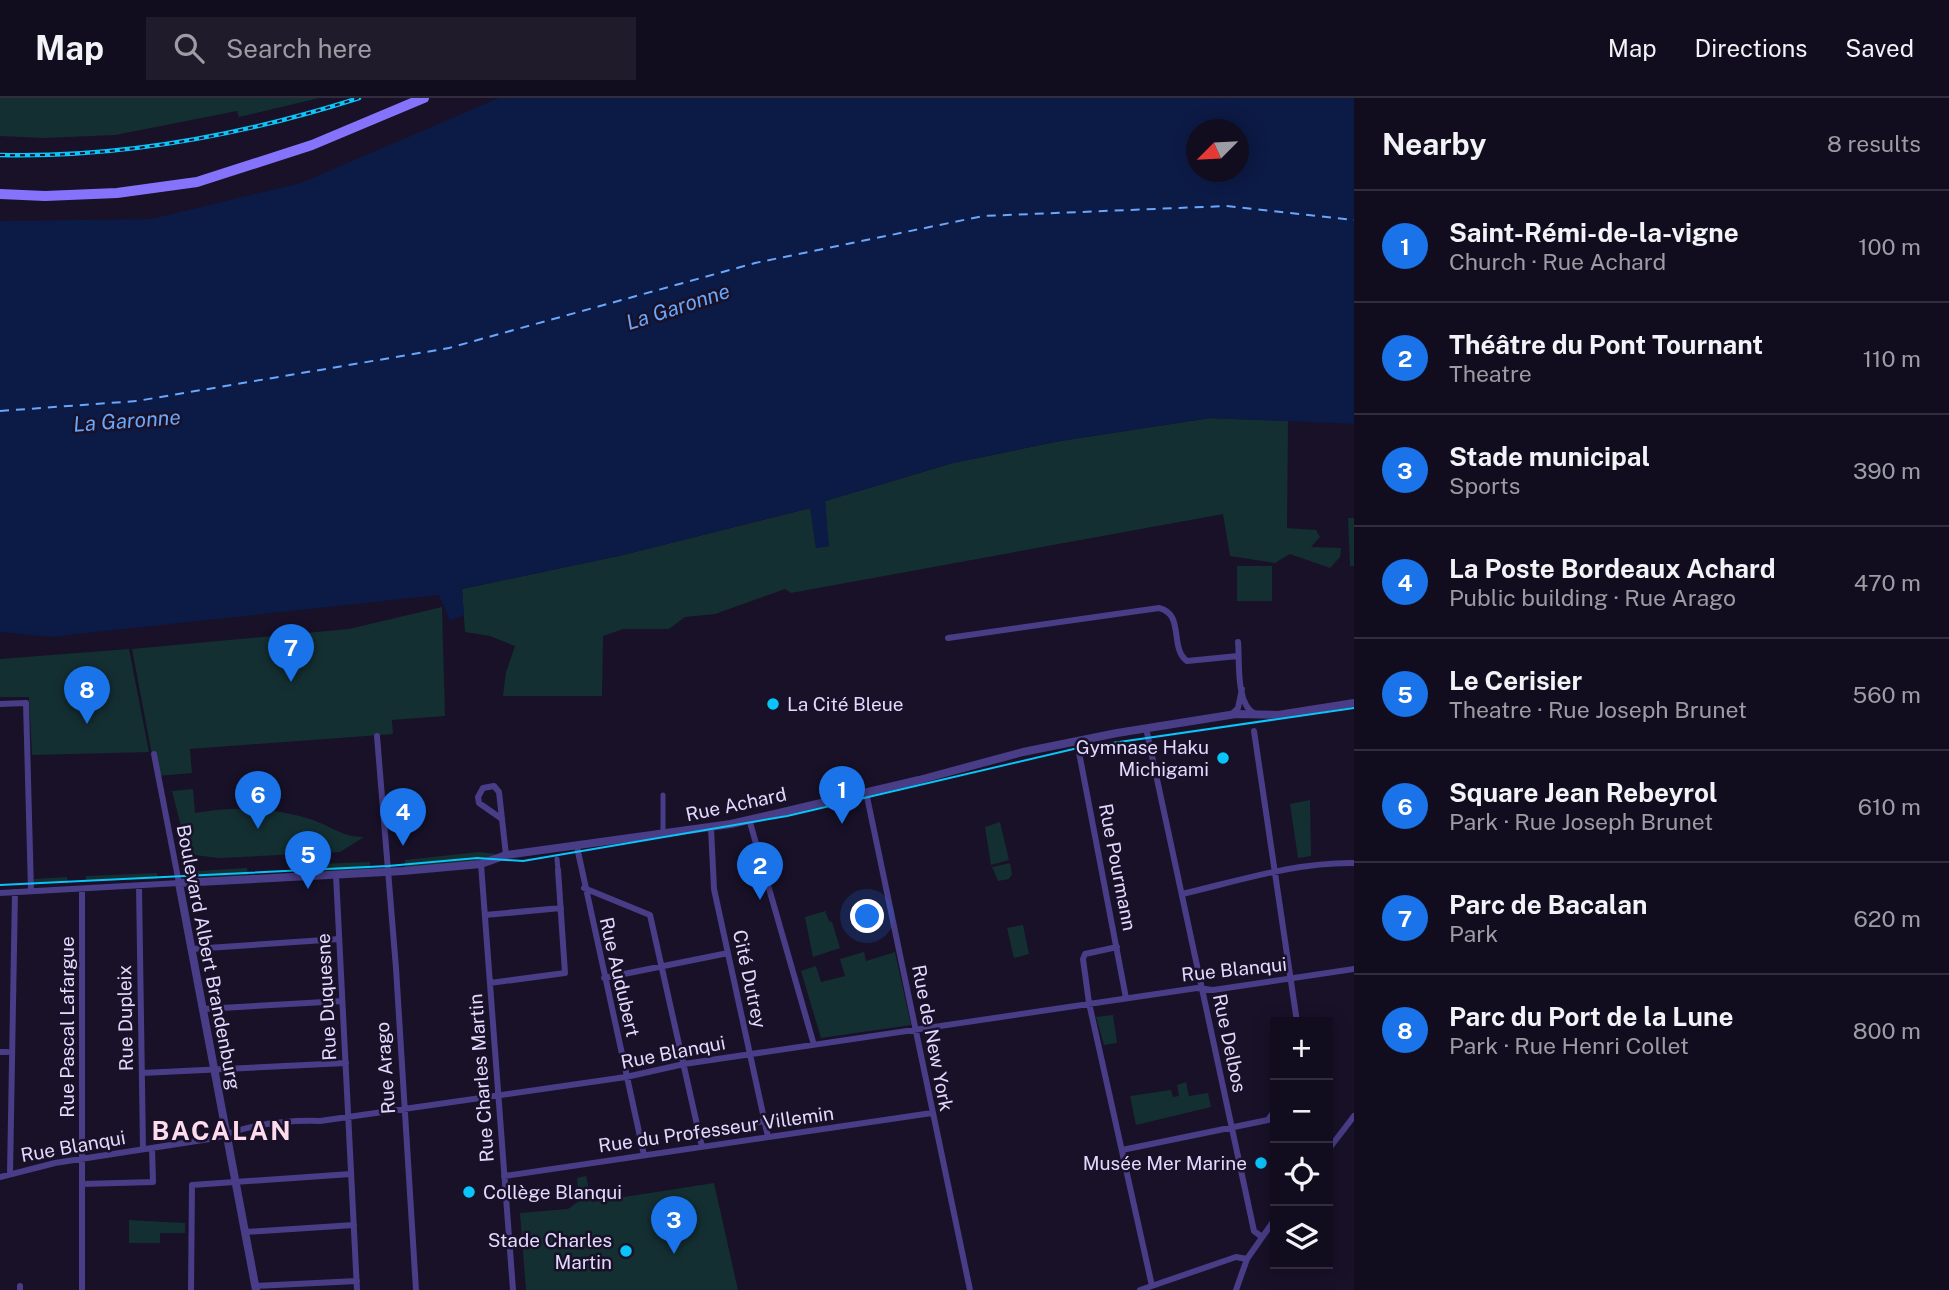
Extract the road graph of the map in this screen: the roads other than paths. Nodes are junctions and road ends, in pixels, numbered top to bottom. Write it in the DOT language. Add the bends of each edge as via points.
graph roads {
  1 [pos="424,98"];
  2 [pos="0,194"];
  3 [pos="948,638"];
  4 [pos="1238,642"];
  5 [pos="1238,656"];
  6 [pos="1242,687"];
  7 [pos="1354,703"];
  8 [pos="0,704"];
  9 [pos="1255,714"];
  10 [pos="1229,716"];
  11 [pos="1146,728"];
  12 [pos="1254,731"];
  13 [pos="377,736"];
  14 [pos="1077,741"];
  15 [pos="154,754"];
  16 [pos="866,792"];
  17 [pos="663,795"];
  18 [pos="502,819"];
  19 [pos="749,819"];
  20 [pos="711,828"];
  21 [pos="663,835"];
  22 [pos="576,846"];
  23 [pos="506,855"];
  24 [pos="557,859"];
  25 [pos="481,863"];
  26 [pos="1354,863"];
  27 [pos="558,870"];
  28 [pos="1275,871"];
  29 [pos="388,872"];
  30 [pos="336,875"];
  31 [pos="179,883"];
  32 [pos="139,886"];
  33 [pos="584,888"];
  34 [pos="82,889"];
  35 [pos="31,891"];
  36 [pos="0,892"];
  37 [pos="15,892"];
  38 [pos="1182,894"];
  39 [pos="561,908"];
  40 [pos="485,915"];
  41 [pos="339,939"];
  42 [pos="1117,947"];
  43 [pos="191,948"];
  44 [pos="728,953"];
  45 [pos="662,966"];
  46 [pos="1354,970"];
  47 [pos="604,978"];
  48 [pos="1290,979"];
  49 [pos="490,983"];
  50 [pos="1202,987"];
  51 [pos="1126,998"];
  52 [pos="342,1001"];
  53 [pos="1089,1003"];
  54 [pos="203,1009"];
  55 [pos="1296,1017"];
  56 [pos="916,1029"];
  57 [pos="814,1045"];
  58 [pos="750,1054"];
  59 [pos="345,1063"];
  60 [pos="684,1064"];
  61 [pos="214,1070"];
  62 [pos="142,1073"];
  63 [pos="626,1077"];
  64 [pos="498,1096"];
  65 [pos="403,1109"];
  66 [pos="932,1113"];
  67 [pos="1354,1116"];
  68 [pos="348,1117"];
  69 [pos="1270,1117"];
  70 [pos="764,1121"];
  71 [pos="1232,1126"];
  72 [pos="226,1134"];
  73 [pos="699,1134"];
  74 [pos="768,1137"];
  75 [pos="1333,1143"];
  76 [pos="702,1147"];
  77 [pos="152,1148"];
  78 [pos="143,1149"];
  79 [pos="1122,1150"];
  80 [pos="644,1155"];
  81 [pos="82,1159"];
  82 [pos="10,1174"];
  83 [pos="351,1174"];
  84 [pos="504,1176"];
  85 [pos="0,1177"];
  86 [pos="235,1181"];
  87 [pos="82,1184"];
  88 [pos="354,1225"];
  89 [pos="1270,1227"];
  90 [pos="245,1232"];
  91 [pos="1262,1237"];
  92 [pos="1248,1259"];
  93 [pos="357,1281"];
  94 [pos="1152,1286"];
  95 [pos="256,1288"];
  96 [pos="82,1290"];
  97 [pos="191,1290"];
  98 [pos="357,1290"];
  99 [pos="416,1290"];
  100 [pos="513,1290"];
  101 [pos="970,1290"];
  102 [pos="1140,1290"];
  103 [pos="1236,1290"];
  1 -- 2 [label="main road" via="312,145 197,182 117,193"];
  3 -- 5 [label="street" via="1159,608 1174,619 1179,653 1187,662"];
  4 -- 5 [label="street"];
  5 -- 6 [label="street"];
  6 -- 9 [label="street" via="1248,708"];
  6 -- 10 [label="street" via="1238,708"];
  7 -- 9 [label="street, Rue Achard" via="1278,715"];
  8 -- 35 [label="street" via="26,704"];
  9 -- 10 [label="street, Rue Achard"];
  10 -- 11 [label="street, Rue Achard"];
  11 -- 14 [label="street, Rue Achard"];
  11 -- 38 [label="street, Rue Delbos"];
  12 -- 28 [label="street"];
  13 -- 29 [label="street, Rue Arago"];
  14 -- 16 [label="street, Rue Achard"];
  14 -- 42 [label="street, Rue Pourmann"];
  15 -- 31 [label="street, Boulevard Albert Brandenburg"];
  16 -- 19 [label="street, Rue Achard"];
  16 -- 56 [label="street, Rue de New York"];
  17 -- 21 [label="street"];
  18 -- 18 [label="street" via="480,803 483,788 497,788"];
  18 -- 23 [label="street"];
  19 -- 20 [label="street, Rue Achard"];
  19 -- 57 [label="street"];
  20 -- 21 [label="street, Rue Achard"];
  20 -- 44 [label="street, Cité Dutrey" via="714,889"];
  21 -- 22 [label="street, Rue Achard"];
  22 -- 23 [label="street, Rue Achard"];
  22 -- 33 [label="street, Rue Audubert"];
  23 -- 25 [label="street, Rue Achard"];
  24 -- 27 [label="street"];
  25 -- 29 [label="street, Rue Achard"];
  25 -- 40 [label="street, Rue Charles Martin"];
  26 -- 28 [label="street"];
  27 -- 39 [label="street"];
  28 -- 38 [label="street"];
  28 -- 48 [label="street"];
  29 -- 30 [label="street, Rue Achard"];
  29 -- 65 [label="street, Rue Arago"];
  30 -- 31 [label="street, Rue Achard"];
  30 -- 41 [label="street, Rue Duquesne"];
  31 -- 32 [label="street"];
  31 -- 43 [label="street, Boulevard Albert Brandenburg"];
  32 -- 34 [label="street"];
  32 -- 62 [label="street, Rue Dupleix"];
  33 -- 45 [label="street" via="650,915"];
  33 -- 47 [label="street, Rue Audubert"];
  34 -- 35 [label="street"];
  34 -- 81 [label="street, Rue Pascal Lafargue"];
  35 -- 37 [label="street"];
  36 -- 37 [label="street"];
  37 -- 82 [label="street"];
  38 -- 50 [label="street, Rue Delbos"];
  39 -- 40 [label="street"];
  39 -- 49 [label="street" via="565,973"];
  40 -- 49 [label="street, Rue Charles Martin"];
  41 -- 43 [label="street"];
  41 -- 52 [label="street, Rue Duquesne"];
  42 -- 51 [label="street, Rue Pourmann"];
  42 -- 53 [label="street" via="1083,956"];
  43 -- 54 [label="street, Boulevard Albert Brandenburg"];
  44 -- 45 [label="street"];
  44 -- 58 [label="street, Cité Dutrey"];
  45 -- 47 [label="street"];
  45 -- 60 [label="street"];
  46 -- 48 [label="street, Rue Blanqui"];
  47 -- 63 [label="street, Rue Audubert"];
  48 -- 50 [label="street, Rue Blanqui" via="1213,990"];
  48 -- 55 [label="street"];
  49 -- 64 [label="street, Rue Charles Martin"];
  50 -- 51 [label="street, Rue Blanqui"];
  50 -- 71 [label="street, Rue Delbos"];
  51 -- 53 [label="street, Rue Blanqui"];
  52 -- 54 [label="street"];
  52 -- 59 [label="street, Rue Duquesne"];
  53 -- 56 [label="street, Rue Blanqui"];
  53 -- 79 [label="street"];
  54 -- 61 [label="street, Boulevard Albert Brandenburg"];
  56 -- 57 [label="street, Rue Blanqui"];
  56 -- 66 [label="street, Rue de New York"];
  57 -- 58 [label="street, Rue Blanqui"];
  58 -- 60 [label="street, Rue Blanqui"];
  58 -- 70 [label="street, Cité Dutrey"];
  59 -- 61 [label="street"];
  59 -- 68 [label="street, Rue Duquesne"];
  60 -- 63 [label="street, Rue Blanqui"];
  60 -- 73 [label="street"];
  61 -- 62 [label="street"];
  61 -- 72 [label="street, Boulevard Albert Brandenburg"];
  62 -- 78 [label="street, Rue Dupleix"];
  63 -- 64 [label="street, Rue Blanqui"];
  63 -- 80 [label="street, Rue Audubert"];
  64 -- 65 [label="street, Rue Blanqui"];
  64 -- 84 [label="street, Rue Charles Martin"];
  65 -- 68 [label="street, Rue Blanqui"];
  65 -- 99 [label="street, Rue Arago"];
  66 -- 74 [label="street, Rue du Professeur Villemin"];
  66 -- 101 [label="street, Rue de New York"];
  67 -- 75 [label="street"];
  68 -- 72 [label="street, Rue Blanqui"];
  68 -- 83 [label="street, Rue Duquesne"];
  69 -- 71 [label="street"];
  70 -- 73 [label="street"];
  70 -- 74 [label="street, Cité Dutrey"];
  71 -- 79 [label="street"];
  71 -- 91 [label="street, Rue Delbos" via="1254,1231"];
  72 -- 77 [label="street, Rue Blanqui"];
  72 -- 86 [label="street, Boulevard Albert Brandenburg"];
  73 -- 76 [label="street"];
  74 -- 76 [label="street, Rue du Professeur Villemin"];
  76 -- 80 [label="street, Rue du Professeur Villemin"];
  77 -- 78 [label="street, Rue Blanqui"];
  77 -- 87 [label="street" via="153,1182"];
  78 -- 81 [label="street, Rue Blanqui"];
  79 -- 94 [label="street"];
  80 -- 84 [label="street, Rue du Professeur Villemin"];
  81 -- 82 [label="street, Rue Blanqui"];
  81 -- 87 [label="street, Rue Pascal Lafargue"];
  82 -- 85 [label="street, Rue Blanqui"];
  83 -- 86 [label="street"];
  83 -- 88 [label="street, Rue Duquesne"];
  84 -- 100 [label="street, Rue Charles Martin"];
  86 -- 90 [label="street, Boulevard Albert Brandenburg"];
  86 -- 97 [label="street" via="192,1185"];
  87 -- 96 [label="street, Rue Pascal Lafargue"];
  88 -- 90 [label="street"];
  88 -- 93 [label="street, Rue Duquesne"];
  89 -- 91 [label="street"];
  90 -- 95 [label="street, Boulevard Albert Brandenburg"];
  91 -- 92 [label="street"];
  92 -- 94 [label="street" via="1236,1257"];
  92 -- 103 [label="street"];
  93 -- 95 [label="street"];
  93 -- 98 [label="street, Rue Duquesne"];
  94 -- 102 [label="street"];
}
